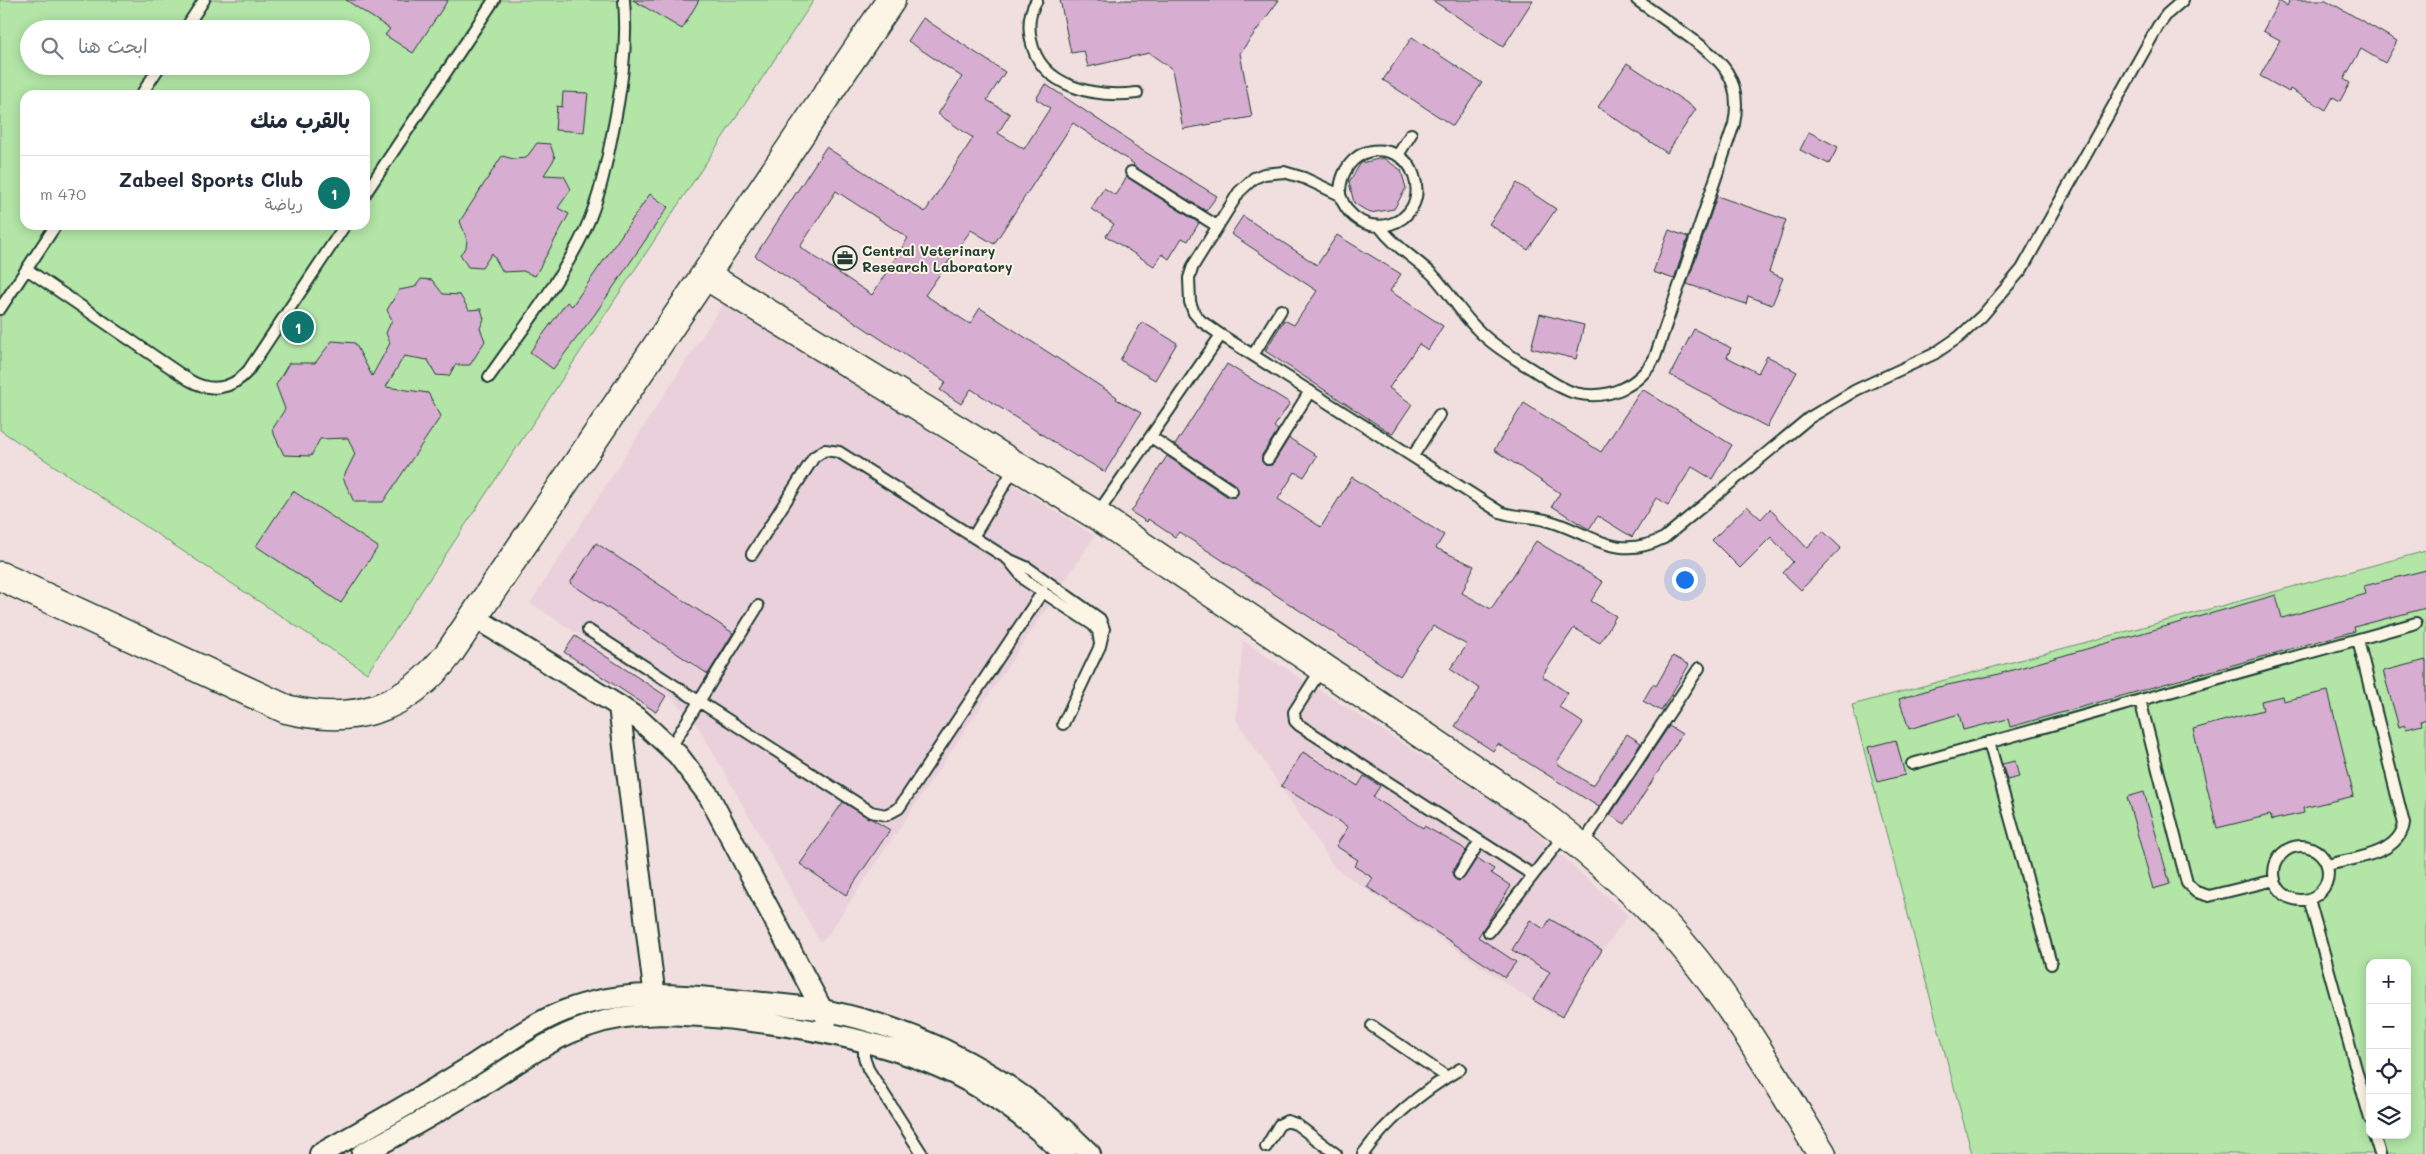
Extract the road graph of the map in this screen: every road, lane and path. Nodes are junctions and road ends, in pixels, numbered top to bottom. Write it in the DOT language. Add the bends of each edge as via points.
graph roads {
  1 [pos="204,0"];
  2 [pos="494,0"];
  3 [pos="624,0"];
  4 [pos="891,0"];
  5 [pos="1037,0"];
  6 [pos="1637,0"];
  7 [pos="2183,0"];
  8 [pos="191,20"];
  9 [pos="154,75"];
  10 [pos="144,90"];
  11 [pos="1137,93"];
  12 [pos="1411,134"];
  13 [pos="1398,155"];
  14 [pos="1131,172"];
  15 [pos="370,186"];
  16 [pos="1340,195"];
  17 [pos="1217,226"];
  18 [pos="1380,227"];
  19 [pos="53,230"];
  20 [pos="342,230"];
  21 [pos="28,270"];
  22 [pos="707,276"];
  23 [pos="0,309"];
  24 [pos="1281,310"];
  25 [pos="1221,335"];
  26 [pos="1253,355"];
  27 [pos="489,377"];
  28 [pos="1310,391"];
  29 [pos="1439,415"];
  30 [pos="1151,436"];
  31 [pos="1413,456"];
  32 [pos="1268,459"];
  33 [pos="1016,465"];
  34 [pos="1232,491"];
  35 [pos="1096,515"];
  36 [pos="973,537"];
  37 [pos="752,554"];
  38 [pos="1008,559"];
  39 [pos="0,576"];
  40 [pos="1043,591"];
  41 [pos="758,606"];
  42 [pos="474,617"];
  43 [pos="2416,623"];
  44 [pos="588,630"];
  45 [pos="2358,640"];
  46 [pos="1100,646"];
  47 [pos="1323,667"];
  48 [pos="1699,668"];
  49 [pos="2140,700"];
  50 [pos="699,701"];
  51 [pos="619,706"];
  52 [pos="1063,724"];
  53 [pos="1989,742"];
  54 [pos="670,747"];
  55 [pos="1912,764"];
  56 [pos="1574,839"];
  57 [pos="1480,841"];
  58 [pos="2328,865"];
  59 [pos="1459,874"];
  60 [pos="1533,876"];
  61 [pos="2275,880"];
  62 [pos="2309,899"];
  63 [pos="1489,932"];
  64 [pos="2051,964"];
  65 [pos="655,993"];
  66 [pos="585,1004"];
  67 [pos="823,1010"];
  68 [pos="657,1014"];
  69 [pos="589,1025"];
  70 [pos="1372,1026"];
  71 [pos="836,1035"];
  72 [pos="864,1042"];
  73 [pos="1460,1069"];
  74 [pos="1447,1077"];
  75 [pos="2366,1105"];
  76 [pos="2375,1139"];
  77 [pos="1266,1147"];
  78 [pos="320,1154"];
  79 [pos="362,1154"];
  80 [pos="922,1154"];
  81 [pos="1064,1154"];
  82 [pos="1090,1154"];
  83 [pos="1336,1154"];
  84 [pos="1363,1154"];
  85 [pos="1822,1154"];
  86 [pos="2380,1154"];
  1 -- 8 [label="lane"];
  2 -- 15 [label="lane"];
  3 -- 27 [label="lane" via="624,76 596,201 578,245"];
  4 -- 22 [label="street"];
  5 -- 11 [label="lane" via="1031,14 1029,33 1032,46 1045,68 1070,86 1086,92 1103,95"];
  6 -- 18 [label="lane" via="1714,56 1730,75 1737,99 1734,124 1655,357 1640,378 1616,392 1602,394 1574,393 1561,387 1494,344 1477,329 1441,284 1397,247"];
  7 -- 31 [label="lane" via="2158,26 2022,269 1982,316 1934,354 1856,390 1809,418 1664,538 1640,547 1616,548 1549,521 1509,516"];
  9 -- 10 [label="lane"];
  12 -- 13 [label="lane"];
  13 -- 16 [label="lane" via="1376,150 1356,156 1342,173"];
  13 -- 18 [label="lane" via="1413,171 1417,192 1414,203 1400,220"];
  14 -- 17 [label="lane"];
  16 -- 17 [label="lane" via="1294,174 1264,174 1238,192"];
  16 -- 18 [label="lane" via="1354,218"];
  17 -- 25 [label="lane" via="1193,266 1188,290 1194,313"];
  19 -- 21 [label="lane"];
  20 -- 21 [label="lane" via="248,371 234,383 216,388 207,388 189,380"];
  21 -- 23 [label="lane"];
  22 -- 33 [label="street"];
  22 -- 42 [label="street"];
  24 -- 26 [label="lane"];
  25 -- 26 [label="lane"];
  25 -- 30 [label="lane"];
  26 -- 28 [label="lane"];
  28 -- 31 [label="lane"];
  28 -- 32 [label="lane"];
  29 -- 31 [label="lane"];
  30 -- 34 [label="lane"];
  30 -- 35 [label="lane"];
  33 -- 35 [label="street"];
  33 -- 36 [label="lane"];
  35 -- 47 [label="street"];
  36 -- 37 [label="lane" via="839,452 825,450 814,457"];
  36 -- 38 [label="lane"];
  38 -- 40 [label="lane" via="1021,576"];
  38 -- 46 [label="lane" via="1028,568 1100,619 1104,629"];
  39 -- 42 [label="street" via="286,709 324,716 356,715 400,700 436,671"];
  40 -- 46 [label="lane" via="1093,625 1098,631"];
  40 -- 50 [label="lane" via="893,813 878,815 871,812"];
  41 -- 50 [label="lane"];
  42 -- 51 [label="street"];
  43 -- 45 [label="lane"];
  44 -- 50 [label="lane"];
  45 -- 49 [label="lane"];
  45 -- 58 [label="lane" via="2404,824 2399,838 2386,848"];
  46 -- 52 [label="lane"];
  47 -- 56 [label="street"];
  47 -- 57 [label="lane" via="1296,707 1295,721"];
  48 -- 56 [label="lane"];
  49 -- 53 [label="lane"];
  49 -- 61 [label="lane" via="2187,883 2196,892 2209,896"];
  50 -- 54 [label="lane"];
  51 -- 54 [label="street"];
  51 -- 65 [label="street"];
  53 -- 55 [label="lane"];
  53 -- 64 [label="lane"];
  54 -- 67 [label="street" via="709,796"];
  56 -- 60 [label="lane"];
  56 -- 85 [label="street" via="1622,881 1695,960 1727,1003"];
  57 -- 59 [label="lane"];
  57 -- 60 [label="lane"];
  58 -- 61 [label="lane" via="2318,851 2302,845 2294,846 2280,855 2275,863"];
  58 -- 62 [label="lane" via="2329,874 2323,890"];
  60 -- 63 [label="lane"];
  61 -- 62 [label="lane" via="2284,894"];
  62 -- 75 [label="lane"];
  65 -- 66 [label="street"];
  65 -- 67 [label="street"];
  65 -- 68 [label="street"];
  66 -- 69 [label="street"];
  66 -- 78 [label="street" via="541,1023"];
  67 -- 71 [label="street"];
  67 -- 82 [label="street" via="918,1037 978,1066 1042,1109"];
  68 -- 69 [label="street" via="634,1015"];
  68 -- 71 [label="street" via="762,1022"];
  69 -- 79 [label="street" via="545,1044"];
  70 -- 74 [label="lane"];
  71 -- 72 [label="street"];
  72 -- 80 [label="lane" via="868,1069"];
  72 -- 81 [label="street" via="931,1064 962,1079 1021,1117"];
  73 -- 74 [label="lane"];
  74 -- 84 [label="lane" via="1396,1117"];
  76 -- 86 [label="lane"];
  77 -- 83 [label="lane" via="1279,1125 1287,1121 1296,1124"];
}
